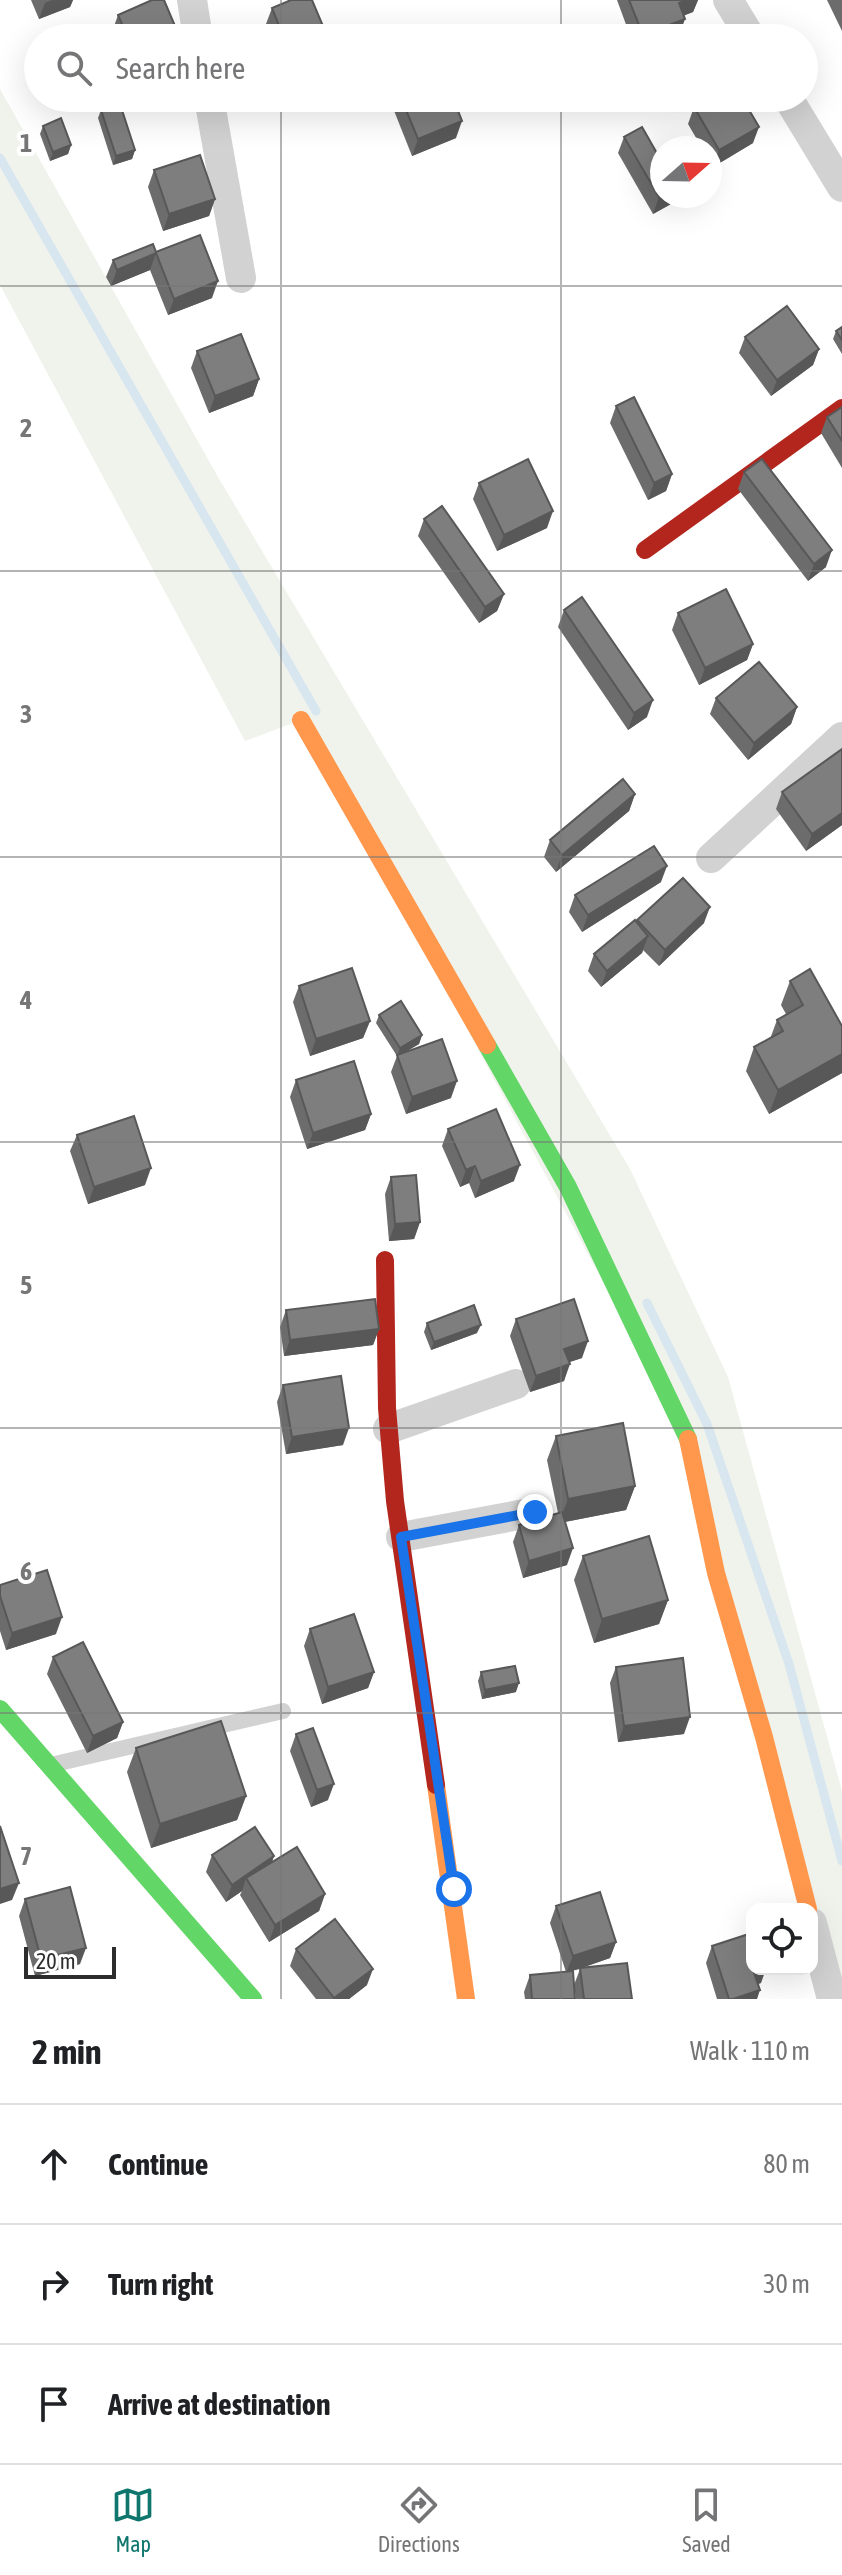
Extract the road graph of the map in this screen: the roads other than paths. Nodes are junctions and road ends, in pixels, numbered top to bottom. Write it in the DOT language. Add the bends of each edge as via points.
graph roads {
  1 [pos="192,0"];
  2 [pos="728,0"];
  3 [pos="196,24"];
  4 [pos="743,24"];
  5 [pos="211,112"];
  6 [pos="796,112"];
  7 [pos="842,187"];
  8 [pos="241,278"];
  9 [pos="842,408"];
  10 [pos="645,550"];
  11 [pos="301,720"];
  12 [pos="842,737"];
  13 [pos="711,858"];
  14 [pos="385,1260"];
  15 [pos="516,1384"];
  16 [pos="388,1429"];
  17 [pos="535,1512"];
  18 [pos="401,1537"];
  19 [pos="0,1709"];
  20 [pos="283,1711"];
  21 [pos="50,1765"];
  22 [pos="806,1903"];
  23 [pos="818,1946"];
  24 [pos="253,1999"];
  25 [pos="466,1999"];
  26 [pos="832,1999"];
  1 -- 3 [label="street"];
  2 -- 4 [label="street"];
  5 -- 8 [label="street"];
  6 -- 7 [label="street"];
  9 -- 10 [label="street"];
  11 -- 22 [label="street" via="568,1187 689,1442 716,1573"];
  12 -- 13 [label="street"];
  14 -- 16 [label="street"];
  15 -- 16 [label="street"];
  16 -- 18 [label="street"];
  17 -- 18 [label="street"];
  18 -- 25 [label="street"];
  19 -- 21 [label="street"];
  20 -- 21 [label="lane"];
  21 -- 24 [label="street"];
  23 -- 26 [label="street"];
}
